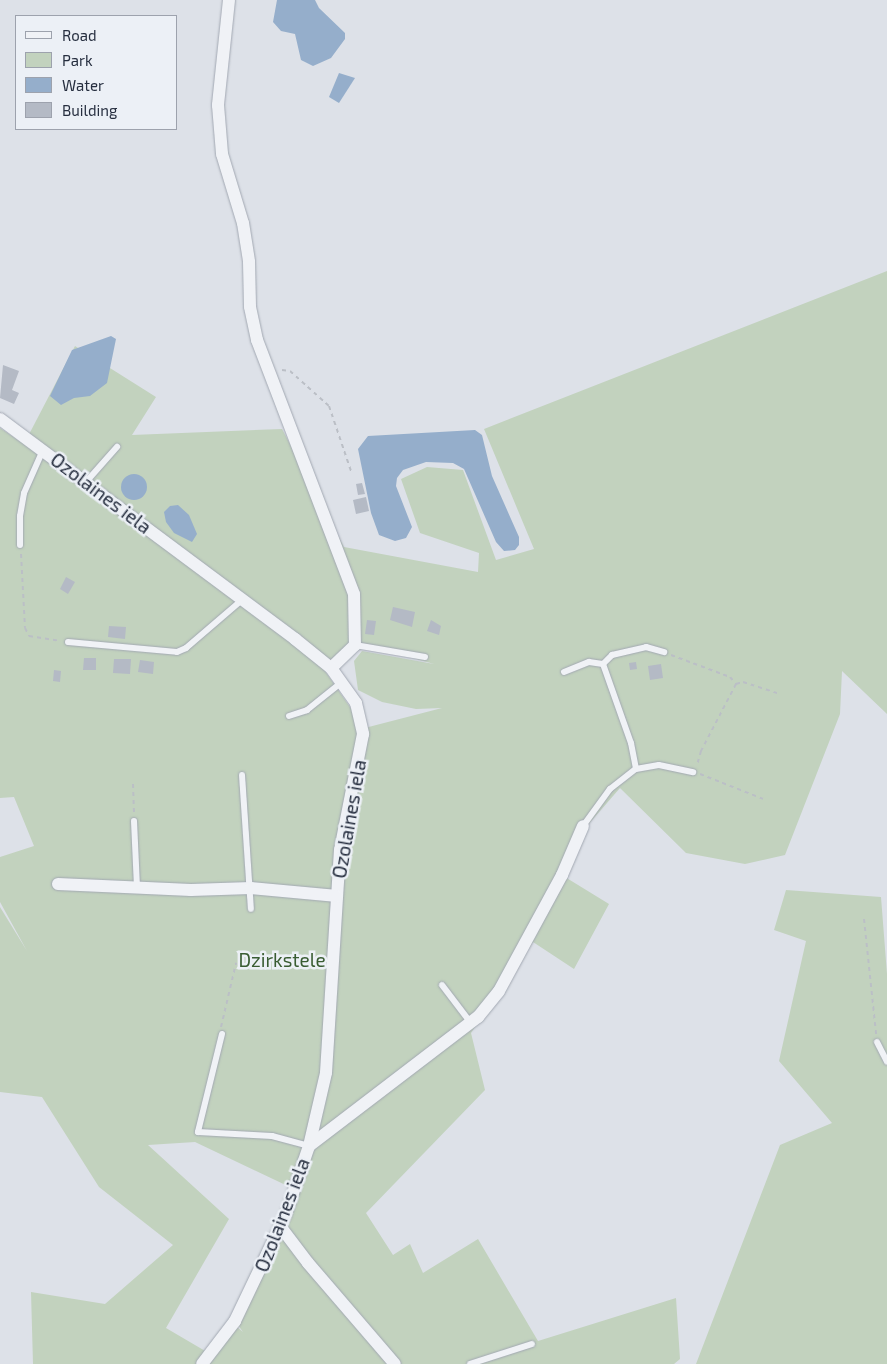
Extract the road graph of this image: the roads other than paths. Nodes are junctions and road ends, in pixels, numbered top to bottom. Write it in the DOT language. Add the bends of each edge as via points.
graph roads {
  1 [pos="229,0"];
  2 [pos="0,419"];
  3 [pos="117,447"];
  4 [pos="43,450"];
  5 [pos="86,482"];
  6 [pos="20,545"];
  7 [pos="242,600"];
  8 [pos="68,642"];
  9 [pos="355,645"];
  10 [pos="664,652"];
  11 [pos="425,658"];
  12 [pos="602,664"];
  13 [pos="331,668"];
  14 [pos="564,672"];
  15 [pos="343,681"];
  16 [pos="290,716"];
  17 [pos="636,770"];
  18 [pos="693,772"];
  19 [pos="242,775"];
  20 [pos="134,821"];
  21 [pos="583,826"];
  22 [pos="58,884"];
  23 [pos="137,888"];
  24 [pos="250,888"];
  25 [pos="337,896"];
  26 [pos="251,909"];
  27 [pos="442,986"];
  28 [pos="471,1023"];
  29 [pos="222,1034"];
  30 [pos="877,1042"];
  31 [pos="887,1062"];
  32 [pos="309,1146"];
  33 [pos="280,1226"];
  34 [pos="532,1344"];
  35 [pos="202,1364"];
  36 [pos="395,1364"];
  37 [pos="470,1364"];
  1 -- 9 [label="street" via="218,105 222,154 244,223 250,262 250,307 257,340 346,568 354,594"];
  2 -- 4 [label="street, Ozolaines iela"];
  3 -- 5 [label="lane"];
  4 -- 5 [label="street, Ozolaines iela"];
  4 -- 6 [label="lane" via="24,493"];
  5 -- 7 [label="street, Ozolaines iela"];
  7 -- 8 [label="lane" via="177,652"];
  7 -- 13 [label="street, Ozolaines iela"];
  9 -- 11 [label="lane"];
  9 -- 13 [label="street"];
  10 -- 12 [label="lane" via="646,648 612,655"];
  12 -- 14 [label="lane" via="590,662"];
  12 -- 17 [label="lane" via="631,743"];
  13 -- 15 [label="street, Ozolaines iela"];
  15 -- 16 [label="lane" via="307,710"];
  15 -- 25 [label="street, Ozolaines iela" via="356,703 363,734 340,850"];
  17 -- 18 [label="lane" via="659,765"];
  17 -- 21 [label="lane" via="610,789"];
  19 -- 24 [label="lane"];
  20 -- 23 [label="lane"];
  21 -- 28 [label="street" via="562,875 499,991"];
  22 -- 23 [label="street"];
  23 -- 24 [label="street"];
  24 -- 25 [label="street"];
  24 -- 26 [label="lane"];
  25 -- 32 [label="street, Ozolaines iela" via="326,1073"];
  27 -- 28 [label="lane"];
  28 -- 32 [label="street"];
  29 -- 32 [label="lane" via="198,1132 272,1136"];
  30 -- 31 [label="lane"];
  32 -- 33 [label="street, Ozolaines iela"];
  33 -- 35 [label="street, Ozolaines iela" via="235,1321"];
  33 -- 36 [label="street" via="308,1264"];
  34 -- 37 [label="lane"];
}
